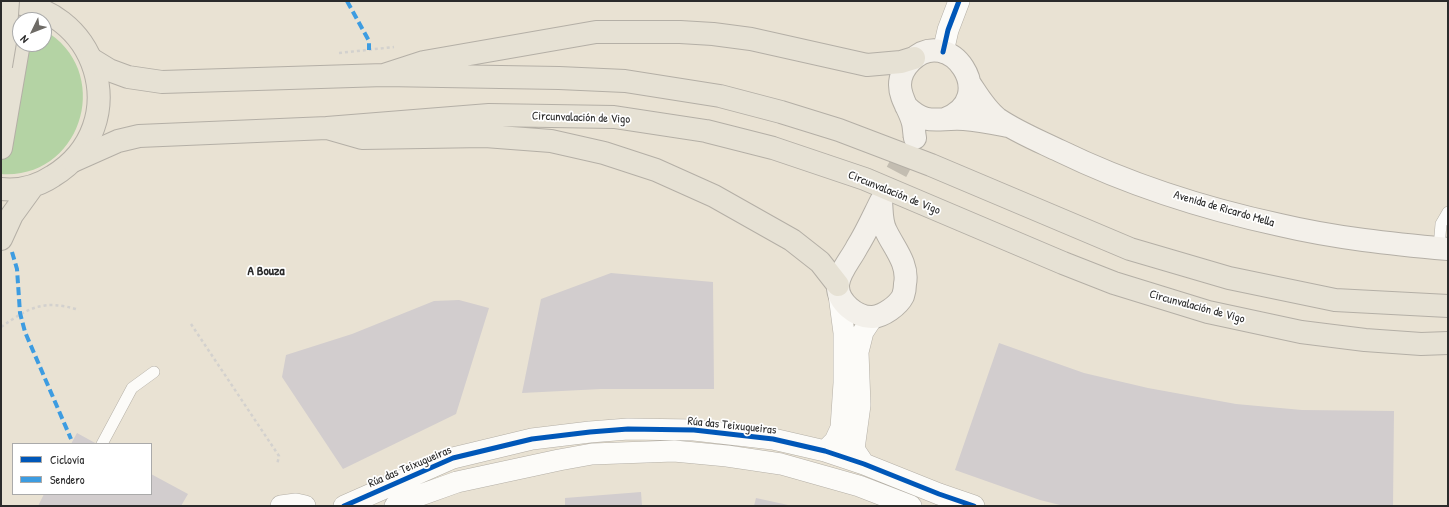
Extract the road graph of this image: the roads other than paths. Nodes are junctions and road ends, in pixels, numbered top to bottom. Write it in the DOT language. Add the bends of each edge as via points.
graph roads {
  1 [pos="8,1"];
  2 [pos="22,1"];
  3 [pos="959,1"];
  4 [pos="1,2"];
  5 [pos="53,10"];
  6 [pos="21,12"];
  7 [pos="17,52"];
  8 [pos="943,52"];
  9 [pos="914,58"];
  10 [pos="91,59"];
  11 [pos="1,66"];
  12 [pos="384,75"];
  13 [pos="970,84"];
  14 [pos="941,120"];
  15 [pos="1012,127"];
  16 [pos="327,128"];
  17 [pos="1,148"];
  18 [pos="73,161"];
  19 [pos="34,186"];
  20 [pos="1,189"];
  21 [pos="1448,212"];
  22 [pos="1,239"];
  23 [pos="1444,248"];
  24 [pos="838,290"];
  25 [pos="1448,306"];
  26 [pos="873,317"];
  27 [pos="1448,343"];
  28 [pos="154,372"];
  29 [pos="103,443"];
  30 [pos="825,451"];
  31 [pos="864,464"];
  32 [pos="281,506"];
  33 [pos="305,506"];
  34 [pos="344,506"];
  35 [pos="395,506"];
  36 [pos="911,506"];
  37 [pos="974,506"];
  1 -- 11 [label="highway, bridge"];
  2 -- 6 [label="highway"];
  3 -- 8 [label="street"];
  4 -- 5 [label="highway" via="22,3"];
  5 -- 10 [label="highway" via="82,44"];
  7 -- 17 [label="highway"];
  8 -- 9 [label="main road" via="923,53"];
  8 -- 13 [label="main road" via="961,63"];
  9 -- 12 [label="highway" via="867,65 751,39 713,34 596,32 424,62"];
  9 -- 14 [label="main road" via="902,74 900,84 913,123 915,138 923,128"];
  10 -- 12 [label="highway" via="109,70 128,77 162,82"];
  10 -- 18 [label="highway" via="97,80 99,102 95,123 86,143"];
  12 -- 25 [label="highway" via="625,81 720,96 840,130 931,165 1130,249 1229,278 1335,300"];
  13 -- 14 [label="main road" via="969,94 957,113"];
  13 -- 15 [label="main road" via="997,118"];
  14 -- 15 [label="main road" via="970,120"];
  15 -- 23 [label="main road, Avenida de Ricardo Mella" via="1086,164 1210,207 1280,226 1331,235"];
  16 -- 18 [label="highway, Circunvalación de Vigo" via="139,136 118,141"];
  16 -- 24 [label="highway" via="362,138 485,136 551,141 656,170 714,196 792,240 820,262"];
  16 -- 27 [label="highway, Circunvalación de Vigo" via="489,115 614,117 706,131 766,146 865,179 1062,263 1114,283 1208,312 1301,332 1365,340"];
  18 -- 19 [label="highway" via="48,180"];
  19 -- 20 [label="highway"];
  19 -- 22 [label="highway" via="12,215"];
  21 -- 23 [label="lane" via="1441,224"];
  24 -- 26 [label="main road" via="844,304 854,311"];
  24 -- 26 [label="main road" via="840,276 881,201 885,230 906,271 906,283 903,296 894,306"];
  24 -- 30 [label="street" via="844,333 844,383 840,428 835,441"];
  26 -- 31 [label="street" via="863,332 858,352 860,405 854,449"];
  28 -- 29 [label="lane" via="132,388"];
  30 -- 31 [label="street, Rúa das Teixugueiras"];
  30 -- 34 [label="street, Rúa das Teixugueiras" via="773,439 694,430 590,432 532,439 453,458"];
  31 -- 37 [label="street, Rúa das Teixugueiras"];
  32 -- 33 [label="street"];
  35 -- 36 [label="street" via="457,482 566,459 592,454 674,451 781,464 859,486"];
}
